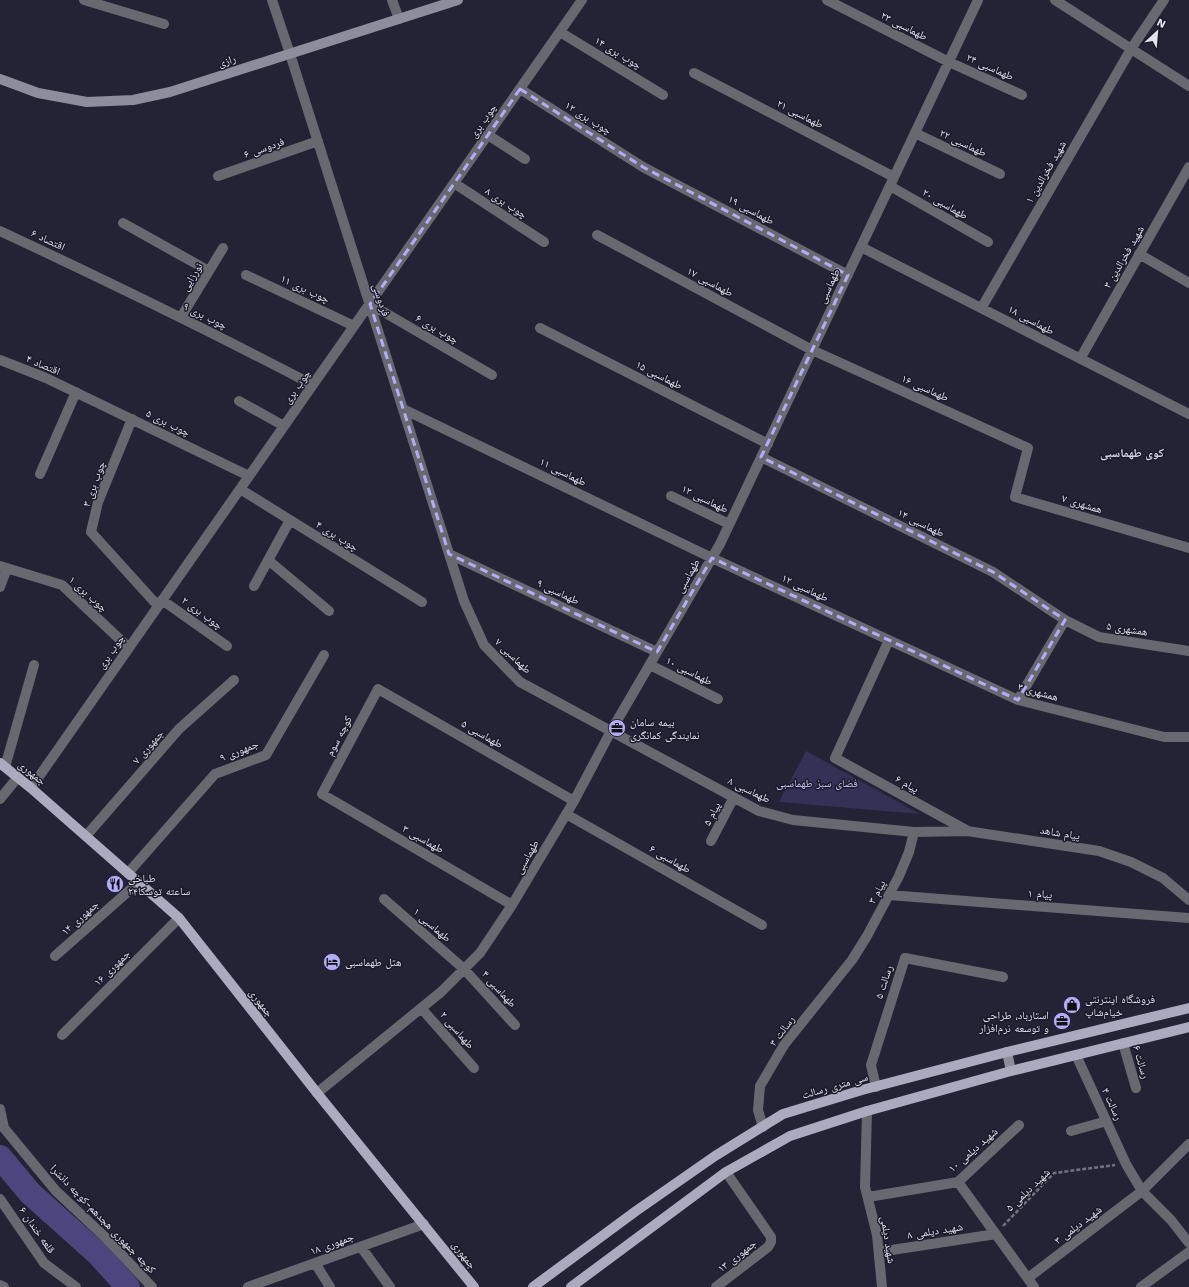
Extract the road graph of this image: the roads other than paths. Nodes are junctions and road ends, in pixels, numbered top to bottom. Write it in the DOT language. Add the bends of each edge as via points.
graph roads {
  1 [pos="84,0"];
  2 [pos="272,0"];
  3 [pos="392,0"];
  4 [pos="458,0"];
  5 [pos="582,0"];
  6 [pos="826,0"];
  7 [pos="1055,0"];
  8 [pos="1164,0"];
  9 [pos="975,1"];
  10 [pos="399,19"];
  11 [pos="164,24"];
  12 [pos="560,32"];
  13 [pos="1131,49"];
  14 [pos="290,54"];
  15 [pos="949,62"];
  16 [pos="694,74"];
  17 [pos="0,79"];
  18 [pos="1189,86"];
  19 [pos="520,89"];
  20 [pos="663,95"];
  21 [pos="1022,95"];
  22 [pos="915,133"];
  23 [pos="488,135"];
  24 [pos="318,141"];
  25 [pos="525,159"];
  26 [pos="643,167"];
  27 [pos="1189,167"];
  28 [pos="1000,174"];
  29 [pos="218,176"];
  30 [pos="894,177"];
  31 [pos="454,183"];
  32 [pos="890,186"];
  33 [pos="123,224"];
  34 [pos="0,231"];
  35 [pos="597,235"];
  36 [pos="544,242"];
  37 [pos="988,242"];
  38 [pos="861,247"];
  39 [pos="223,248"];
  40 [pos="1139,254"];
  41 [pos="86,271"];
  42 [pos="209,271"];
  43 [pos="246,274"];
  44 [pos="848,275"];
  45 [pos="1189,282"];
  46 [pos="370,304"];
  47 [pos="982,307"];
  48 [pos="181,318"];
  49 [pos="354,326"];
  50 [pos="540,328"];
  51 [pos="812,350"];
  52 [pos="1080,359"];
  53 [pos="0,360"];
  54 [pos="492,375"];
  55 [pos="313,385"];
  56 [pos="76,392"];
  57 [pos="239,400"];
  58 [pos="403,409"];
  59 [pos="1189,414"];
  60 [pos="132,420"];
  61 [pos="284,426"];
  62 [pos="768,444"];
  63 [pos="1028,448"];
  64 [pos="761,458"];
  65 [pos="40,474"];
  66 [pos="249,476"];
  67 [pos="240,490"];
  68 [pos="671,496"];
  69 [pos="290,520"];
  70 [pos="729,524"];
  71 [pos="1189,548"];
  72 [pos="449,554"];
  73 [pos="712,558"];
  74 [pos="268,560"];
  75 [pos="3,567"];
  76 [pos="254,586"];
  77 [pos="0,587"];
  78 [pos="422,602"];
  79 [pos="160,603"];
  80 [pos="329,611"];
  81 [pos="1065,620"];
  82 [pos="889,640"];
  83 [pos="227,646"];
  84 [pos="129,648"];
  85 [pos="1189,651"];
  86 [pos="657,652"];
  87 [pos="324,655"];
  88 [pos="34,665"];
  89 [pos="650,665"];
  90 [pos="234,680"];
  91 [pos="378,689"];
  92 [pos="718,699"];
  93 [pos="1018,700"];
  94 [pos="611,731"];
  95 [pos="1189,738"];
  96 [pos="3,765"];
  97 [pos="18,777"];
  98 [pos="31,788"];
  99 [pos="322,794"];
  100 [pos="734,797"];
  101 [pos="0,799"];
  102 [pos="574,801"];
  103 [pos="566,814"];
  104 [pos="968,831"];
  105 [pos="914,832"];
  106 [pos="86,836"];
  107 [pos="712,841"];
  108 [pos="128,873"];
  109 [pos="138,882"];
  110 [pos="889,895"];
  111 [pos="384,899"];
  112 [pos="1189,900"];
  113 [pos="512,906"];
  114 [pos="179,918"];
  115 [pos="1189,918"];
  116 [pos="762,925"];
  117 [pos="55,956"];
  118 [pos="852,960"];
  119 [pos="464,969"];
  120 [pos="1003,977"];
  121 [pos="422,1008"];
  122 [pos="1189,1008"];
  123 [pos="515,1025"];
  124 [pos="1189,1027"];
  125 [pos="62,1035"];
  126 [pos="1123,1043"];
  127 [pos="1007,1052"];
  128 [pos="1076,1055"];
  129 [pos="474,1068"];
  130 [pos="1012,1071"];
  131 [pos="876,1087"];
  132 [pos="1136,1088"];
  133 [pos="317,1093"];
  134 [pos="0,1109"];
  135 [pos="867,1111"];
  136 [pos="1107,1121"];
  137 [pos="1019,1125"];
  138 [pos="763,1127"];
  139 [pos="1072,1131"];
  140 [pos="1189,1144"];
  141 [pos="726,1172"];
  142 [pos="958,1182"];
  143 [pos="1142,1191"];
  144 [pos="868,1197"];
  145 [pos="0,1199"];
  146 [pos="424,1224"];
  147 [pos="996,1234"];
  148 [pos="1189,1243"];
  149 [pos="361,1247"];
  150 [pos="879,1252"];
  151 [pos="1189,1252"];
  152 [pos="315,1263"];
  153 [pos="1028,1278"];
  154 [pos="468,1282"];
  155 [pos="0,1285"];
  156 [pos="262,1285"];
  157 [pos="4,1287"];
  158 [pos="76,1287"];
  159 [pos="152,1287"];
  160 [pos="248,1287"];
  161 [pos="330,1287"];
  162 [pos="390,1287"];
  163 [pos="474,1287"];
  164 [pos="533,1287"];
  165 [pos="571,1287"];
  166 [pos="716,1287"];
  167 [pos="882,1287"];
  168 [pos="1034,1287"];
  169 [pos="1141,1287"];
  1 -- 11 [label="street"];
  2 -- 14 [label="street, فردوسی"];
  3 -- 10 [label="street"];
  4 -- 10 [label="main road, رازی"];
  5 -- 12 [label="street, چوب بری"];
  6 -- 15 [label="street, ۲۳ طهماسبی"];
  7 -- 13 [label="street"];
  8 -- 13 [label="street, ۱ شهید فخرالدین"];
  9 -- 15 [label="street, طهماسبی"];
  10 -- 14 [label="main road, رازی"];
  12 -- 19 [label="street, چوب بری"];
  12 -- 20 [label="street, ۱۴ چوب بری"];
  13 -- 18 [label="street"];
  13 -- 47 [label="street, ۱ شهید فخرالدین"];
  14 -- 17 [label="main road, رازی" via="170,92 133,100 87,102 38,93"];
  14 -- 24 [label="street, فردوسی"];
  15 -- 21 [label="street, ۲۴ طهماسبی"];
  15 -- 22 [label="street, طهماسبی"];
  16 -- 30 [label="street, ۲۱ طهماسبی"];
  19 -- 23 [label="street, چوب بری"];
  19 -- 26 [label="street, ۱۲ چوب بری"];
  22 -- 28 [label="street, ۲۲ طهماسبی"];
  22 -- 30 [label="street, طهماسبی"];
  23 -- 25 [label="street"];
  23 -- 31 [label="street, چوب بری"];
  24 -- 29 [label="street, فردوسی ۶"];
  24 -- 46 [label="street, فردوسی"];
  26 -- 44 [label="street, ۱۹ طهماسبی"];
  27 -- 40 [label="street, ۳ شهید فخرالدین"];
  30 -- 32 [label="street, طهماسبی"];
  31 -- 36 [label="street, ۸ چوب بری"];
  31 -- 46 [label="street, چوب بری"];
  32 -- 37 [label="street, ۲۰ طهماسبی"];
  32 -- 38 [label="street, طهماسبی"];
  33 -- 42 [label="street"];
  34 -- 41 [label="street, ۶ اقتصاد"];
  35 -- 51 [label="street, ۱۷ طهماسبی"];
  38 -- 44 [label="street, طهماسبی"];
  38 -- 47 [label="street, ۱۸ طهماسبی"];
  39 -- 42 [label="street, نورزایی"];
  40 -- 45 [label="street"];
  40 -- 52 [label="street, ۳ شهید فخرالدین"];
  41 -- 48 [label="street, ۹ چوب بری"];
  42 -- 48 [label="street, نورزایی"];
  43 -- 49 [label="street, ۱۱ چوب بری"];
  44 -- 51 [label="street, طهماسبی"];
  46 -- 49 [label="street, چوب بری"];
  46 -- 54 [label="street, ۶ چوب بری"];
  46 -- 58 [label="street, فردوسی"];
  47 -- 52 [label="street, ۱۸ طهماسبی"];
  48 -- 55 [label="street, ۹ چوب بری"];
  49 -- 55 [label="street, چوب بری"];
  50 -- 62 [label="street, ۱۵ طهماسبی"];
  51 -- 62 [label="street, طهماسبی"];
  51 -- 63 [label="street, ۱۶ طهماسبی"];
  52 -- 59 [label="street, ۱۸ طهماسبی"];
  53 -- 56 [label="street, ۴ اقتصاد"];
  55 -- 61 [label="street, چوب بری"];
  56 -- 60 [label="street, ۵ چوب بری"];
  56 -- 65 [label="street"];
  57 -- 61 [label="street"];
  58 -- 72 [label="street, فردوسی"];
  58 -- 73 [label="street, ۱۱ طهماسبی"];
  60 -- 66 [label="street, ۵ چوب بری"];
  60 -- 79 [label="street, ۳ چوب بری" via="98,502 91,532"];
  61 -- 66 [label="street, چوب بری"];
  62 -- 64 [label="street, طهماسبی"];
  63 -- 71 [label="street, ۷ همشهری" via="1015,496"];
  64 -- 70 [label="street, طهماسبی"];
  64 -- 81 [label="street, ۱۴ طهماسبی" via="993,572"];
  66 -- 67 [label="street, چوب بری"];
  67 -- 69 [label="street, ۴ چوب بری"];
  67 -- 79 [label="street, چوب بری"];
  68 -- 70 [label="street, ۱۳ طهماسبی"];
  69 -- 74 [label="street"];
  69 -- 78 [label="street, ۴ چوب بری"];
  70 -- 73 [label="street, طهماسبی"];
  72 -- 86 [label="street, ۹ طهماسبی"];
  72 -- 94 [label="street, ۷ طهماسبی" via="464,601 484,645 520,682"];
  73 -- 82 [label="street, ۱۲ طهماسبی"];
  73 -- 86 [label="street, طهماسبی"];
  74 -- 76 [label="street"];
  74 -- 80 [label="street"];
  75 -- 77 [label="street"];
  75 -- 84 [label="street, ۱ چوب بری" via="62,585"];
  79 -- 83 [label="street, ۲ چوب بری"];
  79 -- 84 [label="street, چوب بری"];
  81 -- 85 [label="street, ۵ همشهری" via="1099,637"];
  81 -- 93 [label="street"];
  82 -- 93 [label="street, ۳ همشهری"];
  82 -- 104 [label="street, ۶ پیام" via="835,758"];
  84 -- 98 [label="street, چوب بری"];
  86 -- 89 [label="street, طهماسبی"];
  87 -- 108 [label="street, ۹ جمهوری" via="266,755 215,774"];
  88 -- 96 [label="street"];
  89 -- 92 [label="street, ۱۰ طهماسبی"];
  89 -- 94 [label="street, طهماسبی"];
  90 -- 106 [label="street, ۷ جمهوری" via="179,729"];
  91 -- 99 [label="street, کوچه سوم"];
  91 -- 102 [label="street, ۵ طهماسبی"];
  93 -- 95 [label="street, ۳ همشهری" via="1164,738"];
  94 -- 100 [label="street, ۸ طهماسبی"];
  94 -- 102 [label="street, طهماسبی"];
  96 -- 97 [label="main road, جمهوری"];
  97 -- 98 [label="main road, جمهوری"];
  97 -- 101 [label="street"];
  98 -- 106 [label="main road, جمهوری"];
  99 -- 113 [label="street, ۳ طهماسبی"];
  100 -- 105 [label="street, ۸ طهماسبی" via="759,811 792,820"];
  100 -- 107 [label="street, ۵ پیام"];
  102 -- 103 [label="street, طهماسبی"];
  103 -- 113 [label="street, طهماسبی"];
  103 -- 116 [label="street, ۶ طهماسبی"];
  104 -- 105 [label="street, پیام شاهد"];
  104 -- 112 [label="street, پیام شاهد" via="1099,851 1132,862 1163,878"];
  105 -- 110 [label="street, ۳ پیام" via="909,852"];
  106 -- 108 [label="main road, جمهوری"];
  108 -- 109 [label="main road, جمهوری"];
  109 -- 114 [label="main road, جمهوری"];
  109 -- 117 [label="street, ۱۴ جمهوری"];
  110 -- 115 [label="street, ۱ پیام"];
  110 -- 118 [label="street, ۳ پیام"];
  111 -- 119 [label="street, ۱ طهماسبی"];
  113 -- 119 [label="street, طهماسبی" via="480,953"];
  114 -- 125 [label="street, ۱۶ جمهوری"];
  114 -- 133 [label="main road, جمهوری"];
  118 -- 138 [label="street, ۳ رسالت" via="784,1045 760,1086 758,1110"];
  119 -- 121 [label="street, طهماسبی"];
  119 -- 123 [label="street, ۴ طهماسبی"];
  120 -- 131 [label="street, ۵ رسالت" via="905,958 872,1066"];
  121 -- 129 [label="street, ۲ طهماسبی"];
  121 -- 133 [label="street, طهماسبی"];
  122 -- 127 [label="main road, سی متری رسالت"];
  124 -- 126 [label="main road"];
  126 -- 128 [label="main road"];
  126 -- 132 [label="street, ۶ رسالت"];
  127 -- 130 [label="main road"];
  127 -- 131 [label="main road, سی متری رسالت"];
  128 -- 130 [label="main road"];
  128 -- 136 [label="street, ۴ رسالت"];
  130 -- 135 [label="main road"];
  131 -- 138 [label="main road, سی متری رسالت" via="783,1114"];
  133 -- 146 [label="main road, جمهوری"];
  134 -- 159 [label="street, کوچه جمهوری هجدهم-کوچه دانشرا" via="4,1128 56,1190"];
  135 -- 141 [label="main road" via="790,1136"];
  135 -- 144 [label="street, شهید دیلمی" via="865,1187"];
  136 -- 139 [label="street"];
  136 -- 143 [label="street, ۴ رسالت" via="1126,1164"];
  137 -- 142 [label="street, ۱۰ شهید دیلمی"];
  138 -- 164 [label="main road, سی متری رسالت" via="715,1156"];
  140 -- 143 [label="street, شهید دیلمی ۳"];
  141 -- 165 [label="main road"];
  141 -- 166 [label="street, ۱۳ جمهوری" via="771,1237 771,1242"];
  142 -- 144 [label="street, ۱۰ شهید دیلمی"];
  142 -- 147 [label="street"];
  143 -- 148 [label="street, ۴ رسالت"];
  143 -- 153 [label="street, شهید دیلمی ۳"];
  144 -- 150 [label="street, شهید دیلمی"];
  145 -- 158 [label="street, ۶ قلعه خندان" via="44,1263"];
  146 -- 149 [label="street, جمهوری ۱۸"];
  146 -- 154 [label="main road, جمهوری"];
  147 -- 150 [label="street, ۸ شهید دیلمی"];
  147 -- 153 [label="street"];
  149 -- 152 [label="street, جمهوری ۱۸"];
  149 -- 162 [label="street"];
  150 -- 167 [label="street, شهید دیلمی"];
  151 -- 169 [label="street"];
  152 -- 156 [label="street, جمهوری ۱۸"];
  152 -- 161 [label="street"];
  153 -- 168 [label="street"];
  154 -- 163 [label="main road, جمهوری"];
  155 -- 157 [label="street"];
  156 -- 160 [label="street, جمهوری ۱۸"];
}
